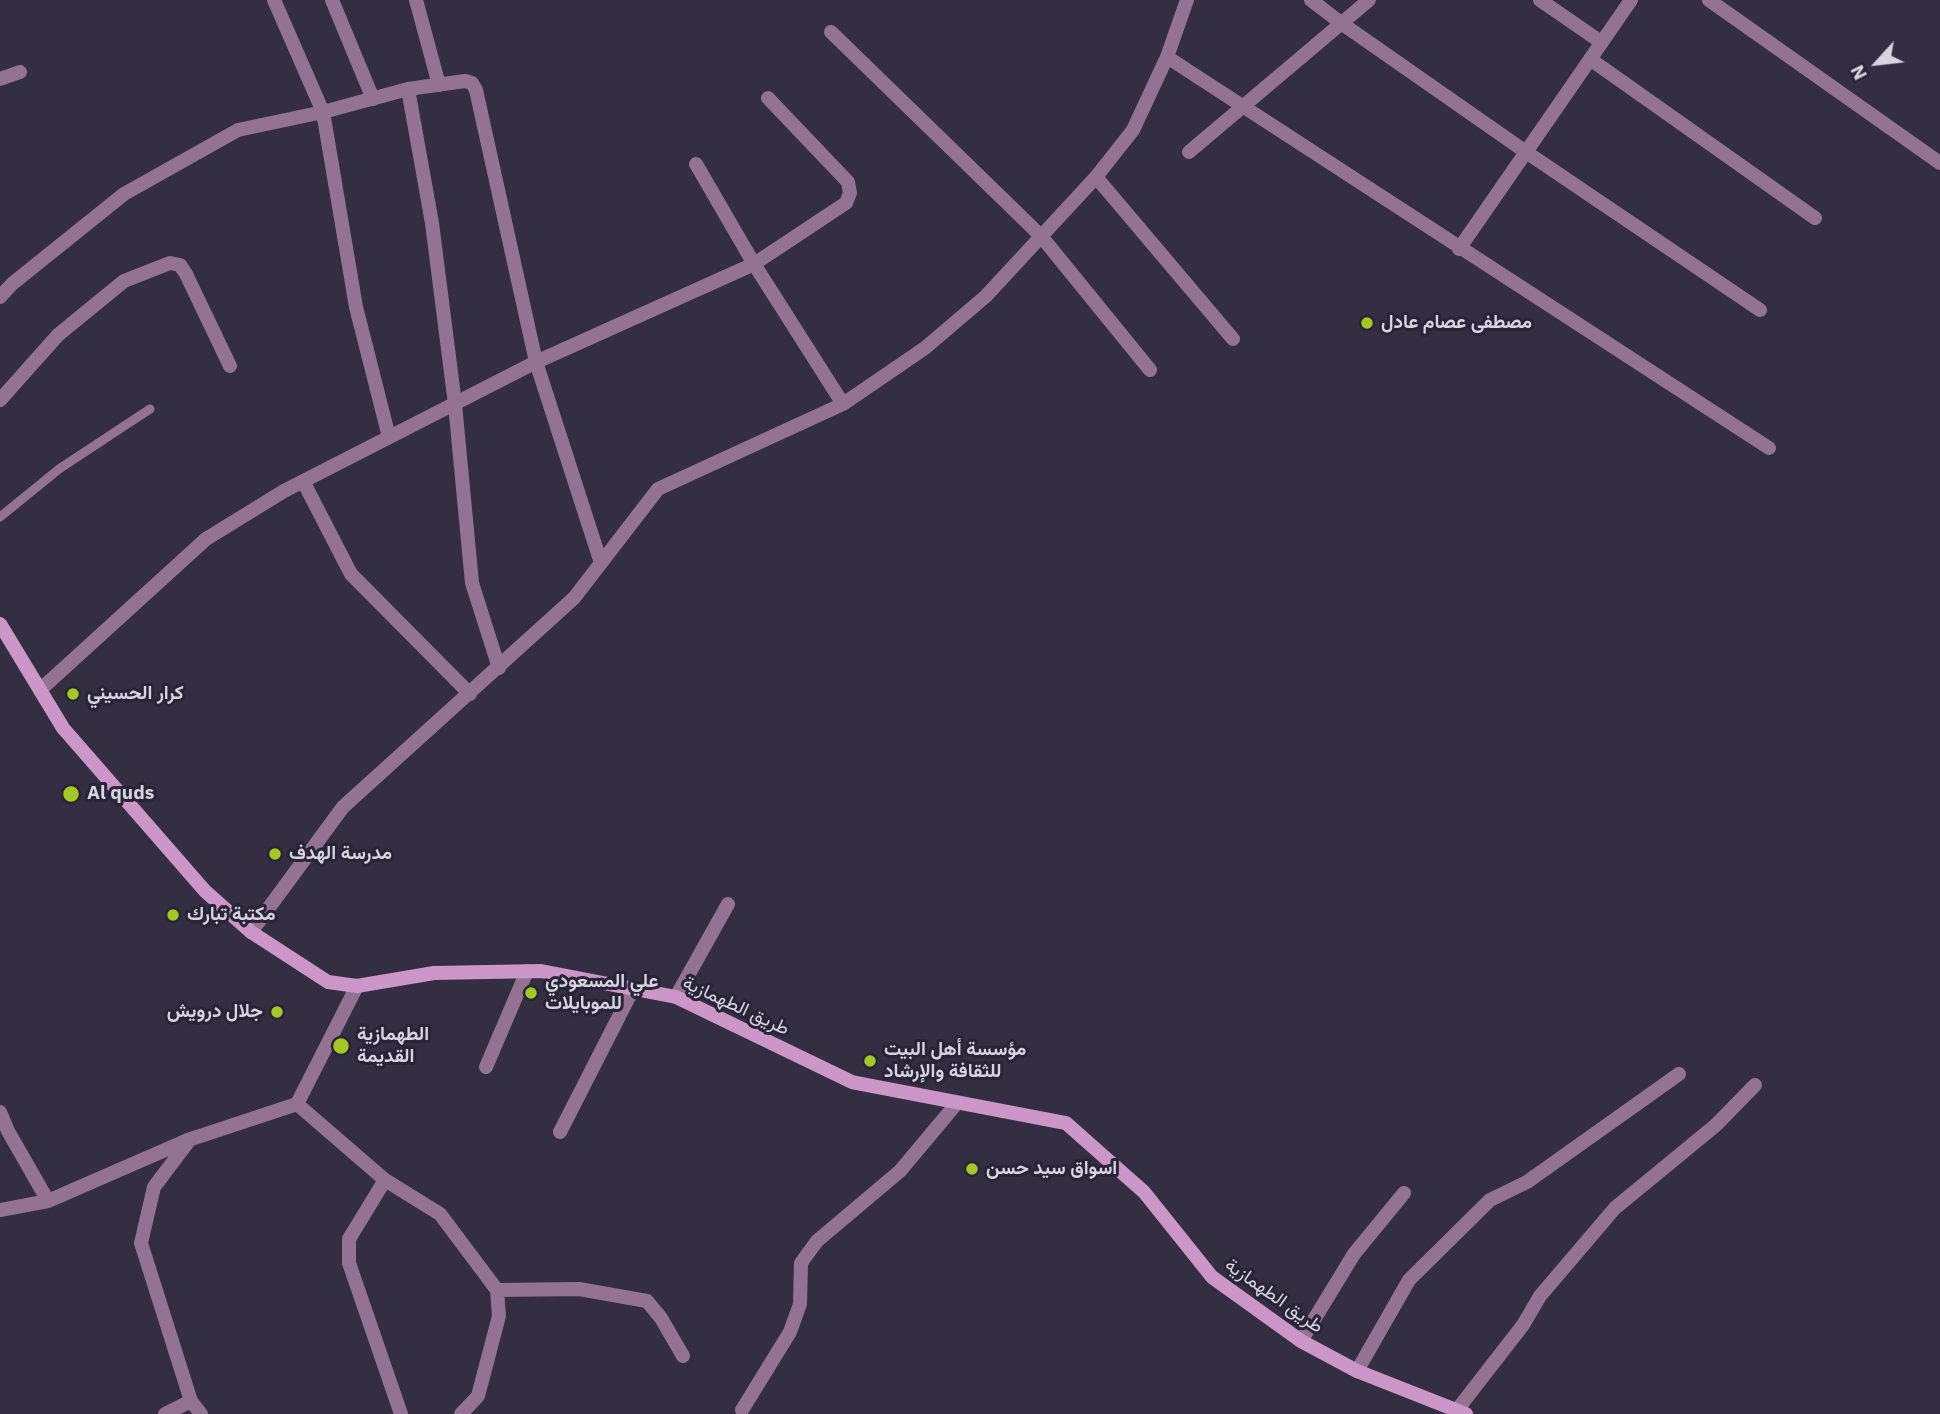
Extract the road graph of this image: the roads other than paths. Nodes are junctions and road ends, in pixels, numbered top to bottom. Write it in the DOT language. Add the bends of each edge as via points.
graph roads {
  1 [pos="274,0"];
  2 [pos="332,0"];
  3 [pos="416,0"];
  4 [pos="1186,0"];
  5 [pos="1311,0"];
  6 [pos="1369,0"];
  7 [pos="1540,0"];
  8 [pos="1631,0"];
  9 [pos="1709,0"];
  10 [pos="1341,23"];
  11 [pos="831,32"];
  12 [pos="1601,42"];
  13 [pos="1167,57"];
  14 [pos="1590,59"];
  15 [pos="20,72"];
  16 [pos="0,79"];
  17 [pos="439,85"];
  18 [pos="408,89"];
  19 [pos="373,99"];
  20 [pos="768,99"];
  21 [pos="1244,105"];
  22 [pos="323,113"];
  23 [pos="1189,152"];
  24 [pos="1526,152"];
  25 [pos="1940,163"];
  26 [pos="696,164"];
  27 [pos="1096,177"];
  28 [pos="1815,218"];
  29 [pos="1041,236"];
  30 [pos="1459,249"];
  31 [pos="754,264"];
  32 [pos="0,297"];
  33 [pos="1760,310"];
  34 [pos="1233,339"];
  35 [pos="536,362"];
  36 [pos="230,366"];
  37 [pos="1150,370"];
  38 [pos="0,400"];
  39 [pos="455,404"];
  40 [pos="843,404"];
  41 [pos="150,409"];
  42 [pos="389,438"];
  43 [pos="1769,448"];
  44 [pos="303,481"];
  45 [pos="0,517"];
  46 [pos="601,563"];
  47 [pos="3,634"];
  48 [pos="499,668"];
  49 [pos="40,690"];
  50 [pos="470,694"];
  51 [pos="728,904"];
  52 [pos="251,932"];
  53 [pos="527,971"];
  54 [pos="357,986"];
  55 [pos="634,989"];
  56 [pos="676,997"];
  57 [pos="486,1067"];
  58 [pos="1679,1074"];
  59 [pos="1755,1084"];
  60 [pos="957,1103"];
  61 [pos="297,1104"];
  62 [pos="0,1112"];
  63 [pos="560,1132"];
  64 [pos="188,1140"];
  65 [pos="385,1180"];
  66 [pos="1404,1193"];
  67 [pos="48,1201"];
  68 [pos="0,1210"];
  69 [pos="497,1290"];
  70 [pos="1301,1341"];
  71 [pos="683,1356"];
  72 [pos="1357,1371"];
  73 [pos="191,1401"];
  74 [pos="742,1410"];
  75 [pos="1461,1412"];
  76 [pos="165,1414"];
  77 [pos="201,1414"];
  78 [pos="401,1414"];
  79 [pos="461,1414"];
  1 -- 22 [label="street"];
  2 -- 19 [label="street"];
  3 -- 17 [label="street"];
  4 -- 13 [label="street"];
  5 -- 10 [label="street"];
  6 -- 10 [label="street"];
  7 -- 12 [label="street"];
  8 -- 12 [label="street"];
  9 -- 25 [label="street"];
  10 -- 21 [label="street"];
  10 -- 24 [label="street"];
  11 -- 29 [label="street"];
  12 -- 14 [label="street"];
  13 -- 21 [label="street"];
  13 -- 27 [label="street" via="1133,130"];
  14 -- 24 [label="street"];
  14 -- 28 [label="street"];
  15 -- 16 [label="street"];
  17 -- 18 [label="street"];
  17 -- 35 [label="street" via="465,81 476,90"];
  18 -- 19 [label="street"];
  18 -- 39 [label="street" via="432,223"];
  19 -- 22 [label="street"];
  20 -- 31 [label="street" via="848,182 850,193 846,203"];
  21 -- 23 [label="street"];
  21 -- 30 [label="street"];
  22 -- 32 [label="street" via="239,130 124,194"];
  22 -- 42 [label="street" via="356,307"];
  24 -- 30 [label="street"];
  24 -- 33 [label="street"];
  26 -- 31 [label="street"];
  27 -- 29 [label="street"];
  27 -- 34 [label="street"];
  29 -- 37 [label="street"];
  29 -- 40 [label="street" via="986,296 925,348"];
  30 -- 43 [label="street"];
  31 -- 35 [label="street"];
  31 -- 40 [label="street"];
  35 -- 39 [label="street"];
  35 -- 46 [label="street"];
  36 -- 38 [label="street" via="186,274 180,265 170,263 124,281 58,335"];
  39 -- 42 [label="street"];
  39 -- 48 [label="street" via="472,583"];
  40 -- 46 [label="street" via="658,489"];
  41 -- 45 [label="lane" via="60,469"];
  42 -- 44 [label="street"];
  44 -- 49 [label="street" via="206,539"];
  44 -- 50 [label="street" via="351,574"];
  46 -- 48 [label="street" via="575,598"];
  47 -- 49 [label="main road, طريق الطهمازية"];
  48 -- 50 [label="street"];
  49 -- 52 [label="main road, طريق الطهمازية" via="63,728 196,881"];
  50 -- 52 [label="street" via="343,807"];
  51 -- 56 [label="street"];
  52 -- 54 [label="main road, طريق الطهمازية" via="328,982"];
  53 -- 54 [label="main road, طريق الطهمازية" via="434,972"];
  53 -- 55 [label="main road, طريق الطهمازية"];
  53 -- 57 [label="street"];
  54 -- 61 [label="street"];
  55 -- 56 [label="main road, طريق الطهمازية"];
  55 -- 63 [label="street"];
  56 -- 60 [label="main road, طريق الطهمازية" via="852,1082"];
  58 -- 72 [label="street" via="1527,1182 1490,1200 1409,1280"];
  59 -- 75 [label="street" via="1716,1125 1615,1208 1540,1296"];
  60 -- 70 [label="main road, طريق الطهمازية" via="1066,1123 1144,1192 1212,1277"];
  60 -- 74 [label="street" via="900,1171 817,1241 801,1263 800,1304 790,1332"];
  61 -- 64 [label="street"];
  61 -- 65 [label="street"];
  62 -- 67 [label="street"];
  64 -- 67 [label="street"];
  64 -- 73 [label="street" via="153,1187 141,1243"];
  65 -- 69 [label="street" via="440,1214"];
  65 -- 78 [label="street" via="349,1239 349,1263"];
  66 -- 70 [label="street" via="1354,1254"];
  67 -- 68 [label="street"];
  69 -- 71 [label="street" via="579,1289 647,1301"];
  69 -- 79 [label="street" via="499,1316 478,1396"];
  70 -- 72 [label="main road, طريق الطهمازية"];
  72 -- 75 [label="main road, طريق الطهمازية"];
  73 -- 76 [label="street"];
  73 -- 77 [label="street"];
}
